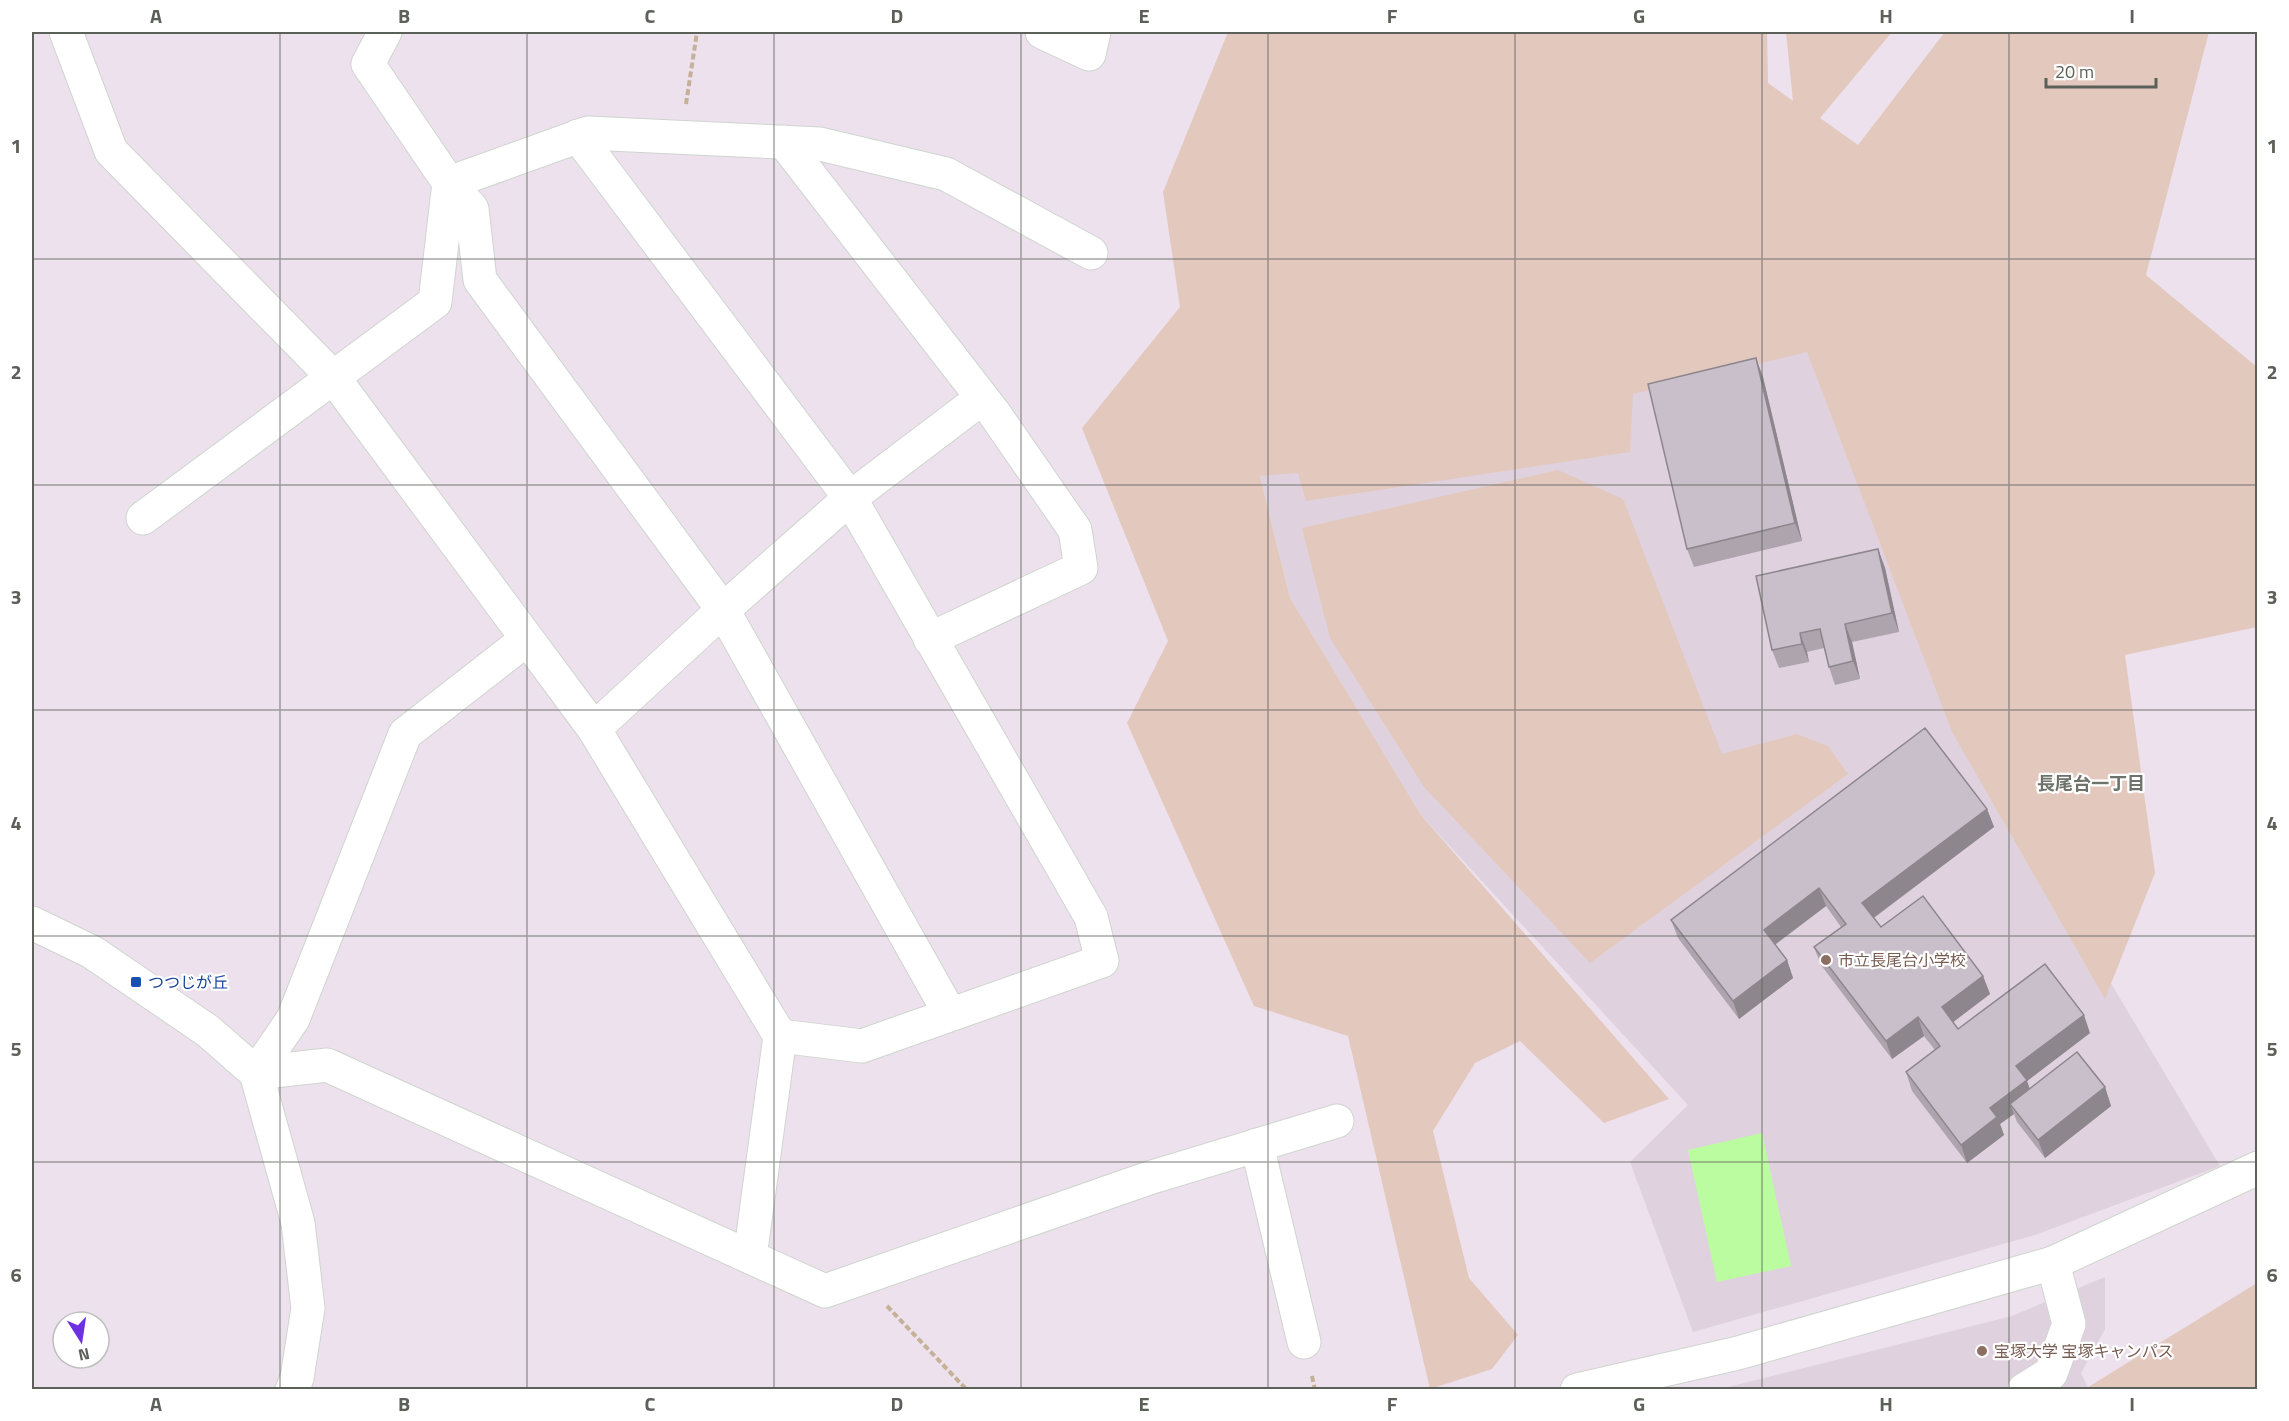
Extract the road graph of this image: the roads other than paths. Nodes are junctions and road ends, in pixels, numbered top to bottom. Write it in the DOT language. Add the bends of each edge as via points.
graph roads {
  1 [pos="66,32"];
  2 [pos="385,32"];
  3 [pos="1042,32"];
  4 [pos="1094,32"];
  5 [pos="578,136"];
  6 [pos="784,142"];
  7 [pos="449,183"];
  8 [pos="1091,253"];
  9 [pos="333,377"];
  10 [pos="982,398"];
  11 [pos="850,498"];
  12 [pos="143,518"];
  13 [pos="723,610"];
  14 [pos="527,639"];
  15 [pos="930,639"];
  16 [pos="594,729"];
  17 [pos="32,923"];
  18 [pos="950,1014"];
  19 [pos="780,1036"];
  20 [pos="256,1073"];
  21 [pos="1337,1121"];
  22 [pos="1257,1145"];
  23 [pos="2258,1168"];
  24 [pos="750,1257"];
  25 [pos="2053,1263"];
  26 [pos="1304,1342"];
  27 [pos="292,1389"];
  28 [pos="1577,1389"];
  29 [pos="2024,1389"];
  1 -- 9 [label="street" via="111,151"];
  2 -- 7 [label="street" via="368,64"];
  3 -- 4 [label="street" via="1089,54"];
  5 -- 6 [label="street" via="588,133"];
  5 -- 7 [label="street"];
  5 -- 11 [label="street"];
  6 -- 8 [label="street" via="820,144 946,174"];
  6 -- 10 [label="street"];
  7 -- 9 [label="street" via="435,302"];
  7 -- 13 [label="street" via="472,209 480,280"];
  9 -- 12 [label="street"];
  9 -- 14 [label="street"];
  10 -- 11 [label="street"];
  10 -- 15 [label="street" via="1075,530 1081,568"];
  11 -- 13 [label="street"];
  11 -- 15 [label="street"];
  13 -- 16 [label="street"];
  13 -- 18 [label="street"];
  14 -- 16 [label="street"];
  14 -- 20 [label="street" via="405,734 293,1019"];
  15 -- 18 [label="street" via="1091,917 1102,961"];
  16 -- 19 [label="street"];
  17 -- 20 [label="street" via="92,952 208,1031"];
  18 -- 19 [label="street" via="862,1046"];
  19 -- 24 [label="street"];
  20 -- 24 [label="street" via="327,1065"];
  20 -- 27 [label="street" via="298,1223 308,1308"];
  21 -- 22 [label="street"];
  22 -- 24 [label="street" via="1149,1178 825,1291"];
  22 -- 26 [label="street"];
  23 -- 25 [label="street"];
  25 -- 28 [label="street" via="1738,1353"];
  25 -- 29 [label="street" via="2069,1324 2052,1373"];
}
